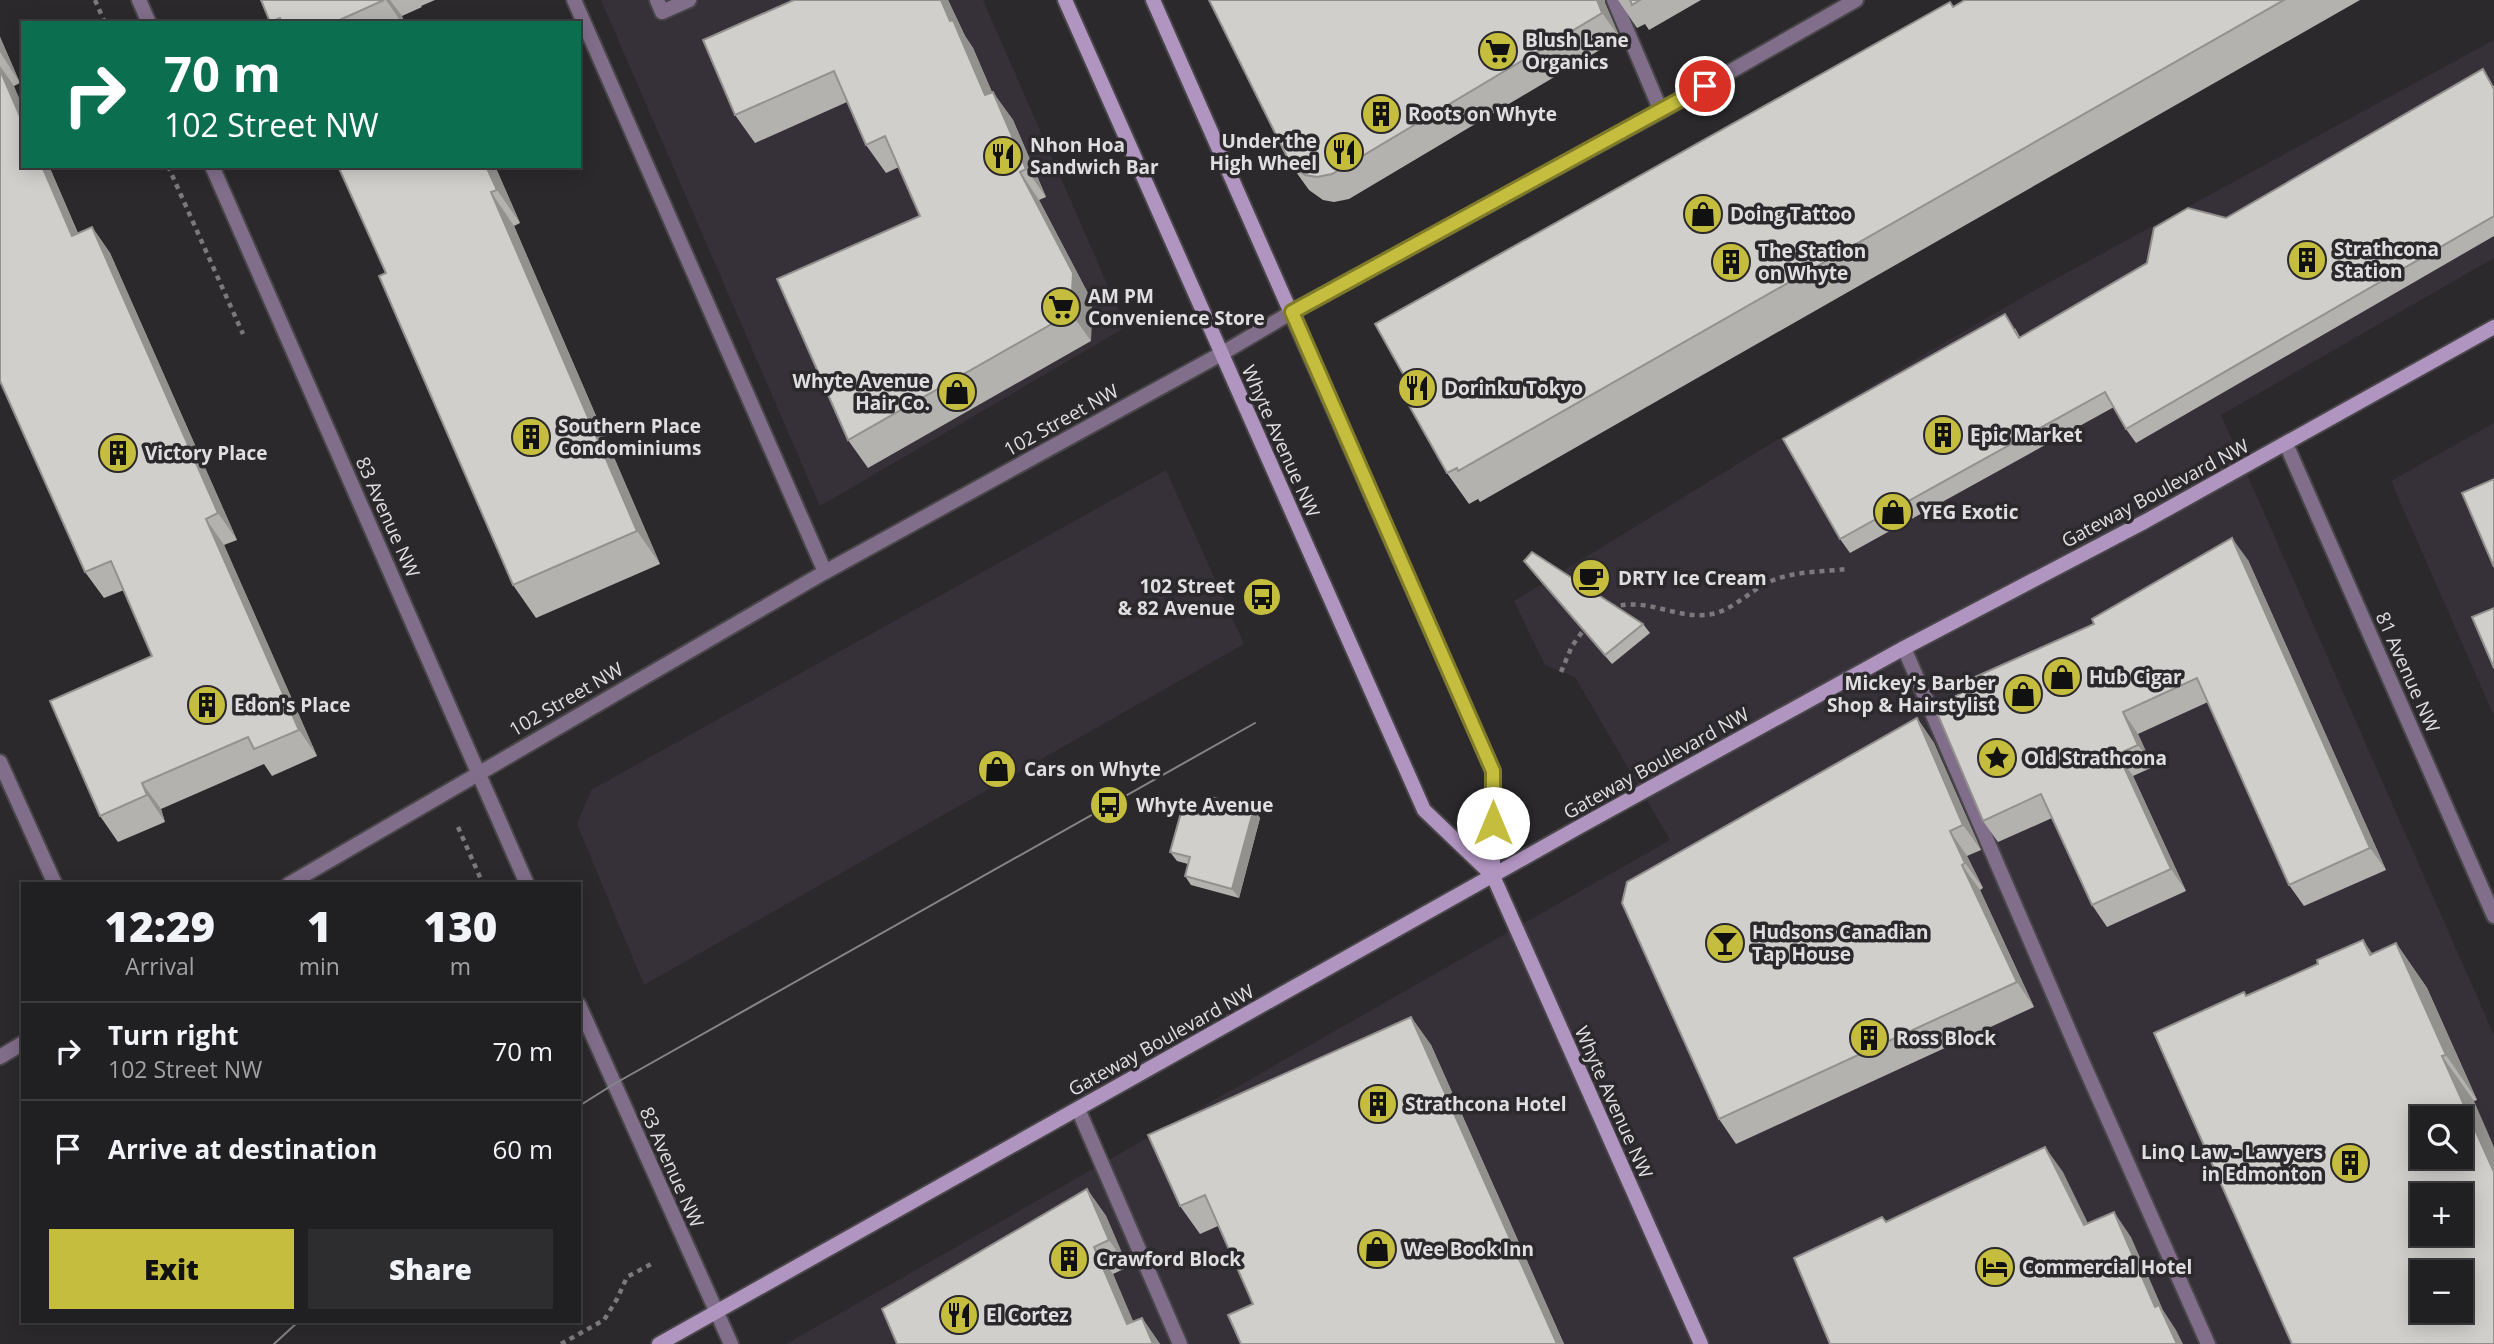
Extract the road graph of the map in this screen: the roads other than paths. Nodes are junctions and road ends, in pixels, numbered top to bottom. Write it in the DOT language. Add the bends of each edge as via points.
graph roads {
  1 [pos="139,0"];
  2 [pos="575,0"];
  3 [pos="657,0"];
  4 [pos="689,0"];
  5 [pos="1065,0"];
  6 [pos="1153,0"];
  7 [pos="1614,0"];
  8 [pos="1856,0"];
  9 [pos="148,21"];
  10 [pos="1661,111"];
  11 [pos="213,168"];
  12 [pos="1292,312"];
  13 [pos="2494,327"];
  14 [pos="1222,354"];
  15 [pos="2286,444"];
  16 [pos="825,572"];
  17 [pos="1905,648"];
  18 [pos="0,762"];
  19 [pos="479,771"];
  20 [pos="1493,876"];
  21 [pos="54,882"];
  22 [pos="292,882"];
  23 [pos="526,882"];
  24 [pos="2488,886"];
  25 [pos="2494,916"];
  26 [pos="581,1009"];
  27 [pos="21,1044"];
  28 [pos="0,1057"];
  29 [pos="1078,1109"];
  30 [pos="716,1311"];
  31 [pos="659,1344"];
  32 [pos="731,1344"];
  33 [pos="1180,1344"];
  34 [pos="1701,1344"];
  35 [pos="2208,1344"];
  1 -- 9 [label="street"];
  2 -- 16 [label="street"];
  3 -- 4 [label="street" via="662,12"];
  5 -- 14 [label="main road, Whyte Avenue NW"];
  6 -- 12 [label="main road, Whyte Avenue NW"];
  7 -- 10 [label="street"];
  8 -- 10 [label="street, 102 Street NW"];
  10 -- 12 [label="street, 102 Street NW"];
  11 -- 19 [label="street, 83 Avenue NW"];
  12 -- 14 [label="street, 102 Street NW"];
  12 -- 20 [label="main road, Whyte Avenue NW" via="1493,771"];
  13 -- 15 [label="main road, Gateway Boulevard NW"];
  14 -- 16 [label="street, 102 Street NW"];
  14 -- 20 [label="main road, Whyte Avenue NW" via="1424,810"];
  15 -- 17 [label="main road, Gateway Boulevard NW"];
  15 -- 24 [label="street, 81 Avenue NW"];
  16 -- 19 [label="street, 102 Street NW"];
  17 -- 20 [label="main road, Gateway Boulevard NW"];
  17 -- 35 [label="street"];
  18 -- 21 [label="street"];
  19 -- 22 [label="street, 102 Street NW"];
  19 -- 23 [label="street, 83 Avenue NW"];
  20 -- 29 [label="main road, Gateway Boulevard NW"];
  20 -- 34 [label="main road, Whyte Avenue NW"];
  24 -- 25 [label="street, 81 Avenue NW"];
  26 -- 30 [label="street, 83 Avenue NW"];
  27 -- 28 [label="street"];
  29 -- 30 [label="main road, Gateway Boulevard NW"];
  29 -- 33 [label="street"];
  30 -- 31 [label="main road, Gateway Boulevard NW"];
  30 -- 32 [label="street, 83 Avenue NW"];
}
